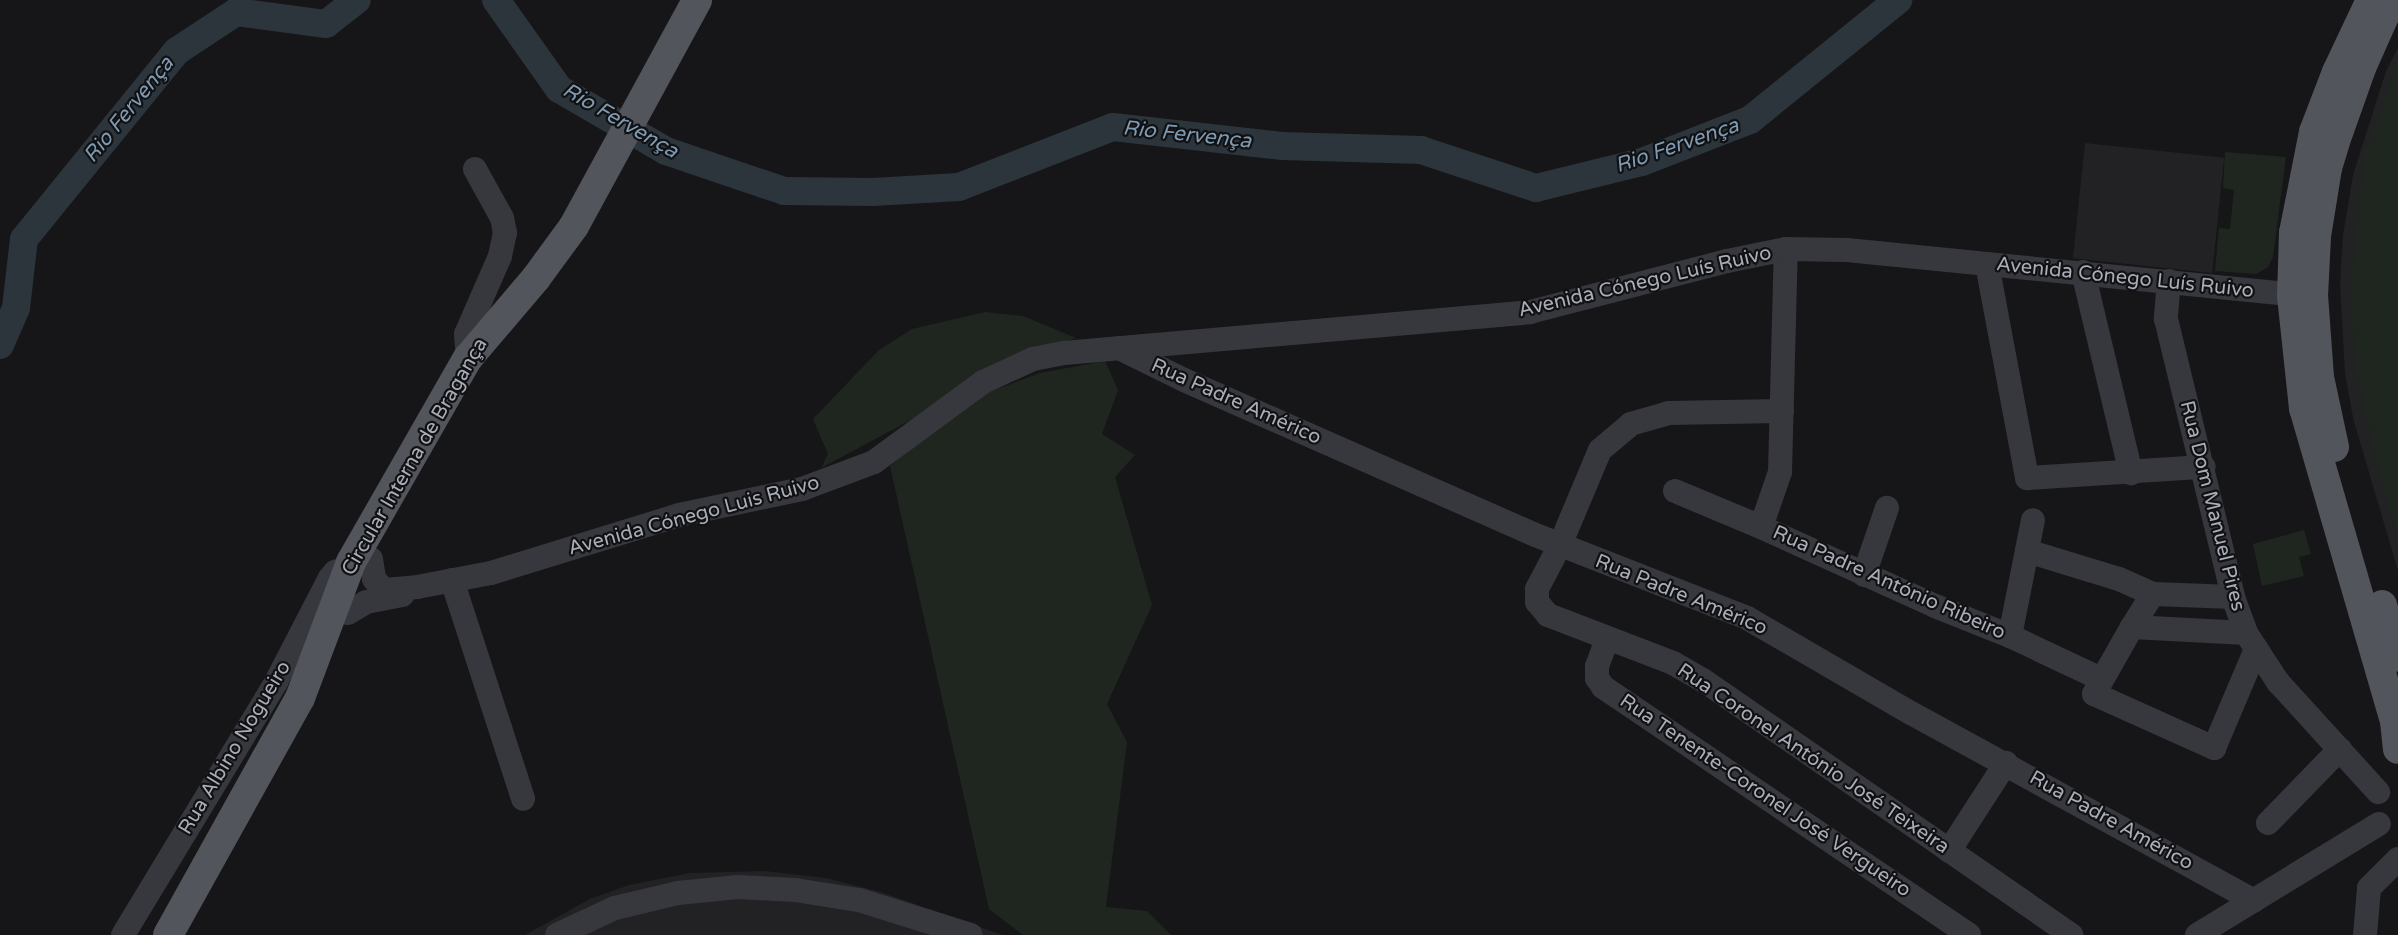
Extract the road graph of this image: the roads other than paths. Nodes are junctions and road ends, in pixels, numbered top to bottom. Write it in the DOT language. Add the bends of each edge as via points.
graph roads {
  1 [pos="697,0"];
  2 [pos="711,0"];
  3 [pos="2371,0"];
  4 [pos="2395,0"];
  5 [pos="678,47"];
  6 [pos="475,169"];
  7 [pos="593,200"];
  8 [pos="1786,249"];
  9 [pos="1987,264"];
  10 [pos="2083,272"];
  11 [pos="2169,281"];
  12 [pos="2302,296"];
  13 [pos="1119,348"];
  14 [pos="468,358"];
  15 [pos="1782,411"];
  16 [pos="2204,467"];
  17 [pos="2130,473"];
  18 [pos="1675,491"];
  19 [pos="1887,508"];
  20 [pos="2033,520"];
  21 [pos="1761,527"];
  22 [pos="1560,545"];
  23 [pos="2027,551"];
  24 [pos="360,563"];
  25 [pos="1864,575"];
  26 [pos="452,580"];
  27 [pos="417,587"];
  28 [pos="2153,594"];
  29 [pos="2233,597"];
  30 [pos="348,613"];
  31 [pos="2132,627"];
  32 [pos="2010,636"];
  33 [pos="1606,639"];
  34 [pos="2251,640"];
  35 [pos="2398,657"];
  36 [pos="2101,678"];
  37 [pos="2340,749"];
  38 [pos="2398,749"];
  39 [pos="2006,763"];
  40 [pos="2378,792"];
  41 [pos="523,799"];
  42 [pos="2268,823"];
  43 [pos="2379,825"];
  44 [pos="1949,851"];
  45 [pos="2398,859"];
  46 [pos="2254,901"];
  47 [pos="123,935"];
  48 [pos="168,935"];
  49 [pos="183,935"];
  50 [pos="557,935"];
  51 [pos="970,935"];
  52 [pos="1969,935"];
  53 [pos="2071,935"];
  54 [pos="2197,935"];
  55 [pos="2365,935"];
  1 -- 5 [label="main road, Circular Interna de Bragança"];
  2 -- 5 [label="main road, Circular Interna de Bragança"];
  3 -- 12 [label="main road" via="2314,132 2294,233"];
  4 -- 12 [label="main road" via="2361,68 2327,168"];
  5 -- 7 [label="main road, Circular Interna de Bragança"];
  6 -- 14 [label="street" via="502,218 505,233 500,256 466,334"];
  7 -- 14 [label="main road, Circular Interna de Bragança" via="536,278"];
  7 -- 24 [label="main road, Circular Interna de Bragança" via="565,258 474,370"];
  8 -- 9 [label="street, Avenida Cónego Luís Ruivo" via="1814,248"];
  8 -- 13 [label="street, Avenida Cónego Luís Ruivo" via="1530,312"];
  8 -- 15 [label="street"];
  9 -- 10 [label="street, Avenida Cónego Luís Ruivo"];
  9 -- 17 [label="street" via="2027,478"];
  10 -- 11 [label="street, Avenida Cónego Luís Ruivo"];
  10 -- 17 [label="street"];
  11 -- 12 [label="street, Avenida Cónego Luís Ruivo"];
  11 -- 16 [label="street, Rua Dom Manuel Pires" via="2166,319"];
  12 -- 35 [label="main road" via="2332,440"];
  12 -- 38 [label="main road" via="2304,408 2395,721"];
  13 -- 22 [label="street, Rua Padre Américo"];
  13 -- 26 [label="street, Avenida Cónego Luis Ruivo" via="1064,353 1008,368 874,462 802,489 679,515 491,573"];
  14 -- 24 [label="main road, Circular Interna de Bragança"];
  15 -- 21 [label="street" via="1780,472"];
  15 -- 22 [label="street, Rua Coronel António José Teixeira" via="1669,412 1631,424 1600,450"];
  16 -- 17 [label="street"];
  16 -- 29 [label="street, Rua Dom Manuel Pires"];
  18 -- 21 [label="street, Rua Padre António Ribeiro"];
  19 -- 25 [label="street"];
  20 -- 23 [label="street"];
  21 -- 25 [label="street, Rua Padre António Ribeiro"];
  22 -- 33 [label="street, Rua Coronel António José Teixeira" via="1537,589 1537,602 1548,615"];
  22 -- 39 [label="street, Rua Padre Américo" via="1747,618 1900,708"];
  23 -- 28 [label="street" via="2119,579"];
  23 -- 32 [label="street"];
  24 -- 27 [label="street" via="384,590"];
  24 -- 30 [label="main road, Circular Interna de Bragança"];
  24 -- 47 [label="street, Rua Albino Nogueiro" via="335,572 330,578 276,682"];
  24 -- 48 [label="main road, Circular Interna de Bragança" via="300,698"];
  25 -- 32 [label="street, Rua Padre António Ribeiro"];
  26 -- 27 [label="street, Avenida Cónego Luis Ruivo"];
  26 -- 41 [label="street"];
  27 -- 30 [label="street" via="399,597 366,602"];
  28 -- 29 [label="street"];
  28 -- 31 [label="street"];
  29 -- 34 [label="street, Rua Dom Manuel Pires"];
  30 -- 49 [label="main road, Circular Interna de Bragança" via="320,690"];
  31 -- 34 [label="street"];
  31 -- 36 [label="street"];
  32 -- 36 [label="street, Rua Padre António Ribeiro"];
  33 -- 44 [label="street, Rua Coronel António José Teixeira" via="1673,663 1702,680"];
  33 -- 52 [label="street, Rua Tenente-Coronel José Vergueiro" via="1597,678 1603,687"];
  34 -- 36 [label="street" via="2214,748 2094,694"];
  34 -- 37 [label="street, Rua Dom Manuel Pires" via="2278,682"];
  37 -- 40 [label="street, Rua Dom Manuel Pires"];
  37 -- 42 [label="street"];
  39 -- 44 [label="street"];
  39 -- 46 [label="street, Rua Padre Américo"];
  43 -- 46 [label="street"];
  44 -- 53 [label="street, Rua Coronel António José Teixeira"];
  45 -- 55 [label="street" via="2369,888"];
  46 -- 54 [label="street"];
  50 -- 51 [label="street" via="615,908 678,893 738,887 795,890 859,900"];
}
